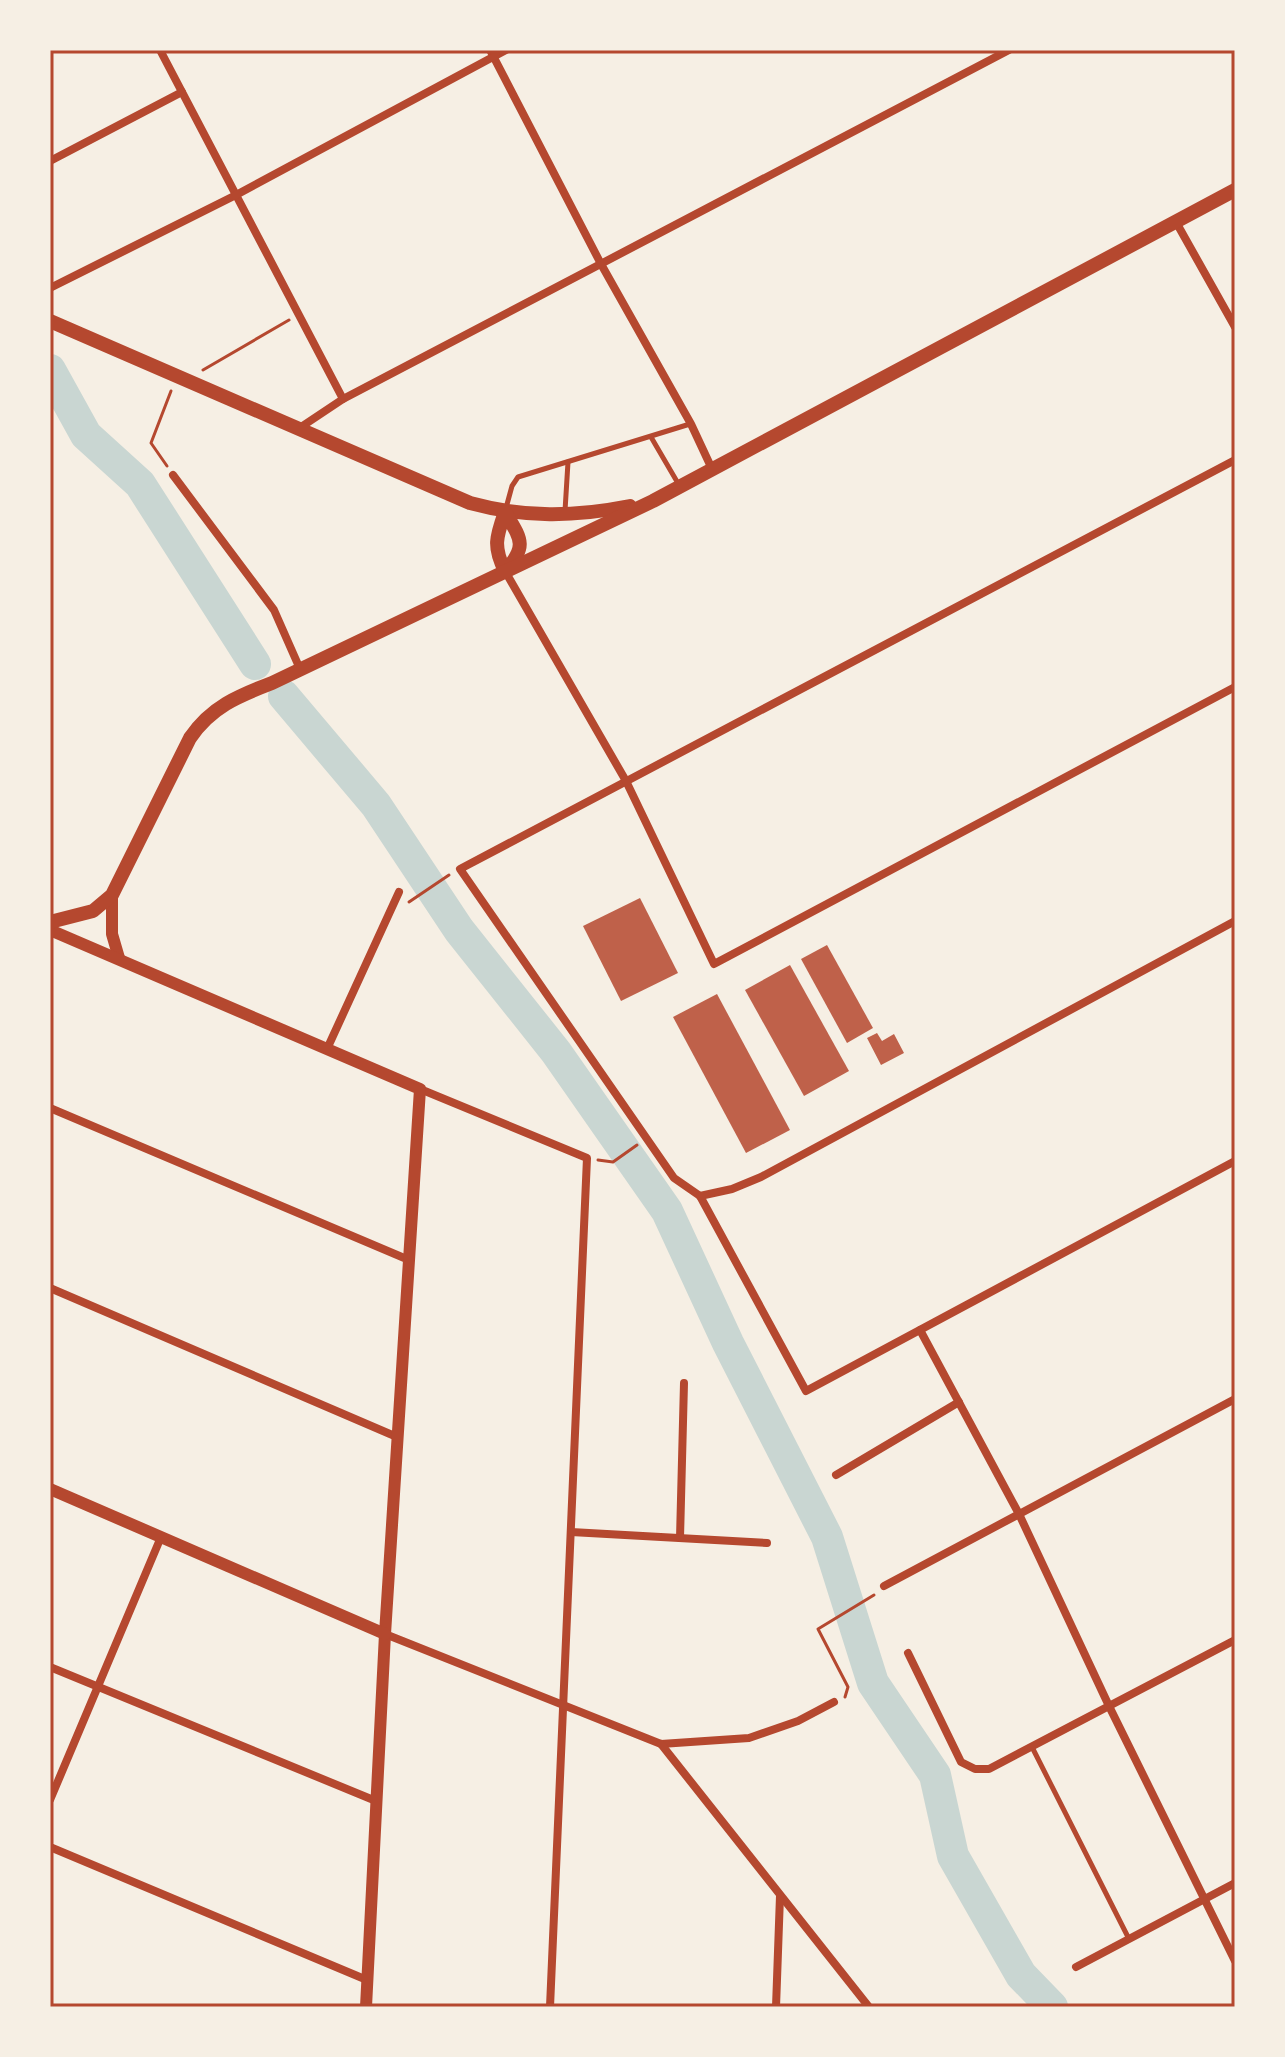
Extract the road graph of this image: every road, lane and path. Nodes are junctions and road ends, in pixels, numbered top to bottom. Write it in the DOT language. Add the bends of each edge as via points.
graph roads {
  1 [pos="160,50"];
  2 [pos="506,50"];
  3 [pos="1009,50"];
  4 [pos="492,53"];
  5 [pos="182,92"];
  6 [pos="50,161"];
  7 [pos="1235,190"];
  8 [pos="236,195"];
  9 [pos="1176,222"];
  10 [pos="601,264"];
  11 [pos="50,288"];
  12 [pos="298,314"];
  13 [pos="50,321"];
  14 [pos="1235,327"];
  15 [pos="181,378"];
  16 [pos="343,399"];
  17 [pos="691,424"];
  18 [pos="298,429"];
  19 [pos="651,437"];
  20 [pos="1235,460"];
  21 [pos="568,462"];
  22 [pos="712,469"];
  23 [pos="173,475"];
  24 [pos="680,487"];
  25 [pos="653,501"];
  26 [pos="505,512"];
  27 [pos="564,516"];
  28 [pos="505,571"];
  29 [pos="300,669"];
  30 [pos="1235,687"];
  31 [pos="626,781"];
  32 [pos="451,874"];
  33 [pos="399,892"];
  34 [pos="112,895"];
  35 [pos="408,902"];
  36 [pos="1235,921"];
  37 [pos="50,922"];
  38 [pos="50,930"];
  39 [pos="119,958"];
  40 [pos="327,1049"];
  41 [pos="420,1089"];
  42 [pos="50,1108"];
  43 [pos="645,1139"];
  44 [pos="1235,1161"];
  45 [pos="613,1162"];
  46 [pos="700,1196"];
  47 [pos="409,1260"];
  48 [pos="50,1288"];
  49 [pos="920,1330"];
  50 [pos="684,1383"];
  51 [pos="1235,1399"];
  52 [pos="959,1402"];
  53 [pos="397,1437"];
  54 [pos="836,1475"];
  55 [pos="50,1489"];
  56 [pos="1019,1514"];
  57 [pos="571,1532"];
  58 [pos="161,1537"];
  59 [pos="680,1538"];
  60 [pos="767,1543"];
  61 [pos="884,1586"];
  62 [pos="872,1596"];
  63 [pos="385,1634"];
  64 [pos="1235,1640"];
  65 [pos="908,1653"];
  66 [pos="50,1667"];
  67 [pos="98,1688"];
  68 [pos="834,1702"];
  69 [pos="1109,1706"];
  70 [pos="563,1707"];
  71 [pos="661,1744"];
  72 [pos="1032,1746"];
  73 [pos="50,1800"];
  74 [pos="376,1801"];
  75 [pos="50,1847"];
  76 [pos="1235,1883"];
  77 [pos="780,1895"];
  78 [pos="1203,1900"];
  79 [pos="1129,1939"];
  80 [pos="1235,1961"];
  81 [pos="1076,1967"];
  82 [pos="367,1980"];
  83 [pos="366,2007"];
  84 [pos="550,2007"];
  85 [pos="776,2007"];
  86 [pos="869,2007"];
  1 -- 5 [label="street"];
  2 -- 4 [label="street"];
  3 -- 10 [label="street"];
  4 -- 8 [label="street"];
  4 -- 10 [label="street"];
  5 -- 6 [label="street"];
  5 -- 8 [label="street"];
  7 -- 9 [label="main road"];
  8 -- 11 [label="street"];
  8 -- 12 [label="street"];
  9 -- 14 [label="street"];
  9 -- 22 [label="main road"];
  10 -- 16 [label="street"];
  10 -- 17 [label="street"];
  12 -- 15 [label="path"];
  12 -- 16 [label="street"];
  13 -- 15 [label="main road"];
  15 -- 18 [label="main road"];
  15 -- 23 [label="path" via="151,443"];
  16 -- 18 [label="street"];
  17 -- 19 [label="lane"];
  17 -- 22 [label="street"];
  18 -- 26 [label="main road" via="449,495"];
  19 -- 21 [label="lane"];
  19 -- 24 [label="lane"];
  20 -- 31 [label="street"];
  21 -- 26 [label="lane" via="518,477"];
  21 -- 27 [label="lane"];
  22 -- 24 [label="main road"];
  23 -- 29 [label="street" via="274,610"];
  24 -- 25 [label="main road"];
  25 -- 27 [label="main road"];
  25 -- 28 [label="main road"];
  26 -- 27 [label="main road"];
  26 -- 28 [label="main road" via="496,549"];
  26 -- 28 [label="main road" via="521,547"];
  28 -- 29 [label="main road"];
  28 -- 31 [label="street"];
  29 -- 34 [label="main road" via="230,699 197,727"];
  30 -- 31 [label="street" via="714,964"];
  31 -- 46 [label="street" via="460,869 674,1178"];
  32 -- 35 [label="path"];
  33 -- 40 [label="street"];
  34 -- 37 [label="main road" via="93,911"];
  34 -- 39 [label="street" via="112,934"];
  36 -- 46 [label="street" via="761,1177"];
  38 -- 39 [label="street"];
  39 -- 40 [label="street"];
  40 -- 41 [label="street"];
  41 -- 47 [label="street"];
  41 -- 57 [label="street" via="587,1158"];
  42 -- 47 [label="street"];
  43 -- 45 [label="path"];
  44 -- 49 [label="street"];
  46 -- 49 [label="street" via="806,1391"];
  47 -- 53 [label="street"];
  48 -- 53 [label="street"];
  49 -- 52 [label="street"];
  50 -- 59 [label="street"];
  51 -- 56 [label="street"];
  52 -- 54 [label="street"];
  52 -- 56 [label="street"];
  53 -- 63 [label="street"];
  55 -- 58 [label="street"];
  56 -- 61 [label="street"];
  56 -- 69 [label="street"];
  57 -- 59 [label="street"];
  57 -- 70 [label="street"];
  58 -- 63 [label="street"];
  58 -- 67 [label="street"];
  59 -- 60 [label="street"];
  62 -- 68 [label="path" via="818,1629 848,1687"];
  63 -- 70 [label="street"];
  63 -- 74 [label="street"];
  64 -- 69 [label="street"];
  65 -- 72 [label="street" via="961,1762 989,1769"];
  66 -- 67 [label="street"];
  67 -- 73 [label="street"];
  67 -- 74 [label="street"];
  68 -- 71 [label="street" via="749,1738"];
  69 -- 72 [label="street"];
  69 -- 78 [label="street"];
  70 -- 71 [label="street"];
  70 -- 84 [label="street"];
  71 -- 77 [label="street"];
  72 -- 79 [label="lane"];
  74 -- 82 [label="street"];
  75 -- 82 [label="street"];
  76 -- 78 [label="street"];
  77 -- 85 [label="street"];
  77 -- 86 [label="street"];
  78 -- 79 [label="street"];
  78 -- 80 [label="street"];
  79 -- 81 [label="street"];
  82 -- 83 [label="street"];
}
